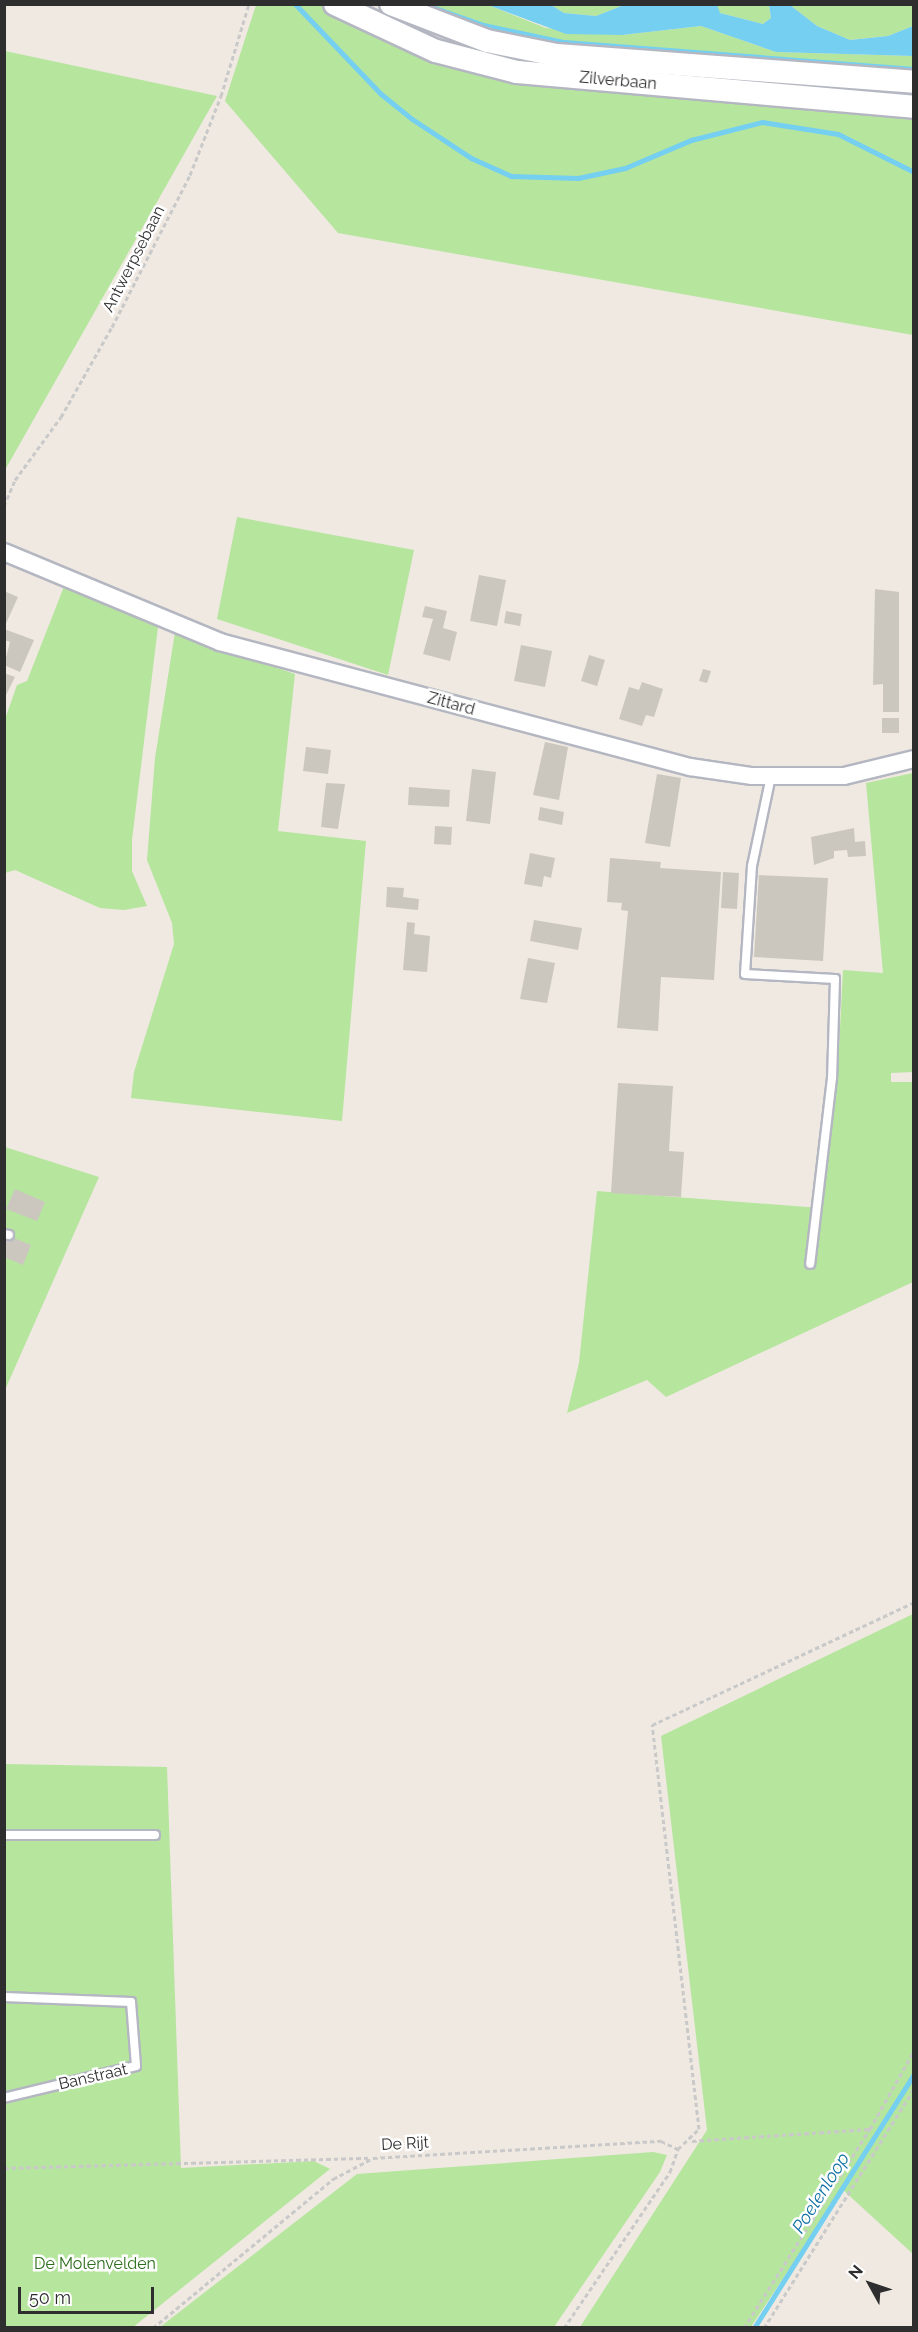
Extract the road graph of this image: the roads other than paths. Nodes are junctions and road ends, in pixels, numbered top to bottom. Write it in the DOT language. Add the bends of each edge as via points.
graph roads {
  1 [pos="335,4"];
  2 [pos="391,4"];
  3 [pos="914,82"];
  4 [pos="914,107"];
  5 [pos="4,552"];
  6 [pos="914,759"];
  7 [pos="771,776"];
  8 [pos="810,1264"];
  9 [pos="4,1835"];
  10 [pos="155,1835"];
  11 [pos="4,1997"];
  12 [pos="4,2098"];
  1 -- 4 [label="main road, Zilverbaan" via="436,51 517,72"];
  2 -- 3 [label="main road, Zilverbaan" via="487,41 557,55"];
  5 -- 7 [label="street, Zittard" via="220,642 690,767"];
  6 -- 7 [label="street, Zittard" via="844,776"];
  7 -- 8 [label="lane" via="752,866 745,974 835,979 832,1078"];
  9 -- 10 [label="lane"];
  11 -- 12 [label="lane, Banstraat" via="131,2002 136,2067"];
}
